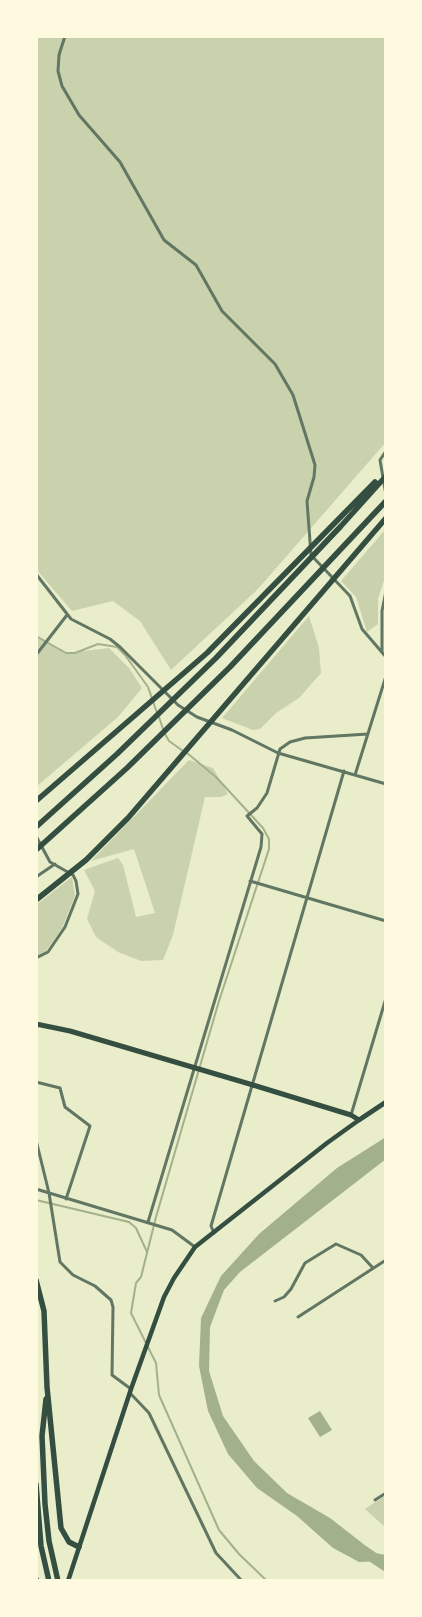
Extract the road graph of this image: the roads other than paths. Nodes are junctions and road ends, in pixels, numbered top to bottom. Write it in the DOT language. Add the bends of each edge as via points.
graph roads {
  1 [pos="65,36"];
  2 [pos="386,451"];
  3 [pos="386,474"];
  4 [pos="386,495"];
  5 [pos="386,501"];
  6 [pos="386,518"];
  7 [pos="36,574"];
  8 [pos="386,591"];
  9 [pos="67,615"];
  10 [pos="384,636"];
  11 [pos="382,652"];
  12 [pos="36,655"];
  13 [pos="386,656"];
  14 [pos="386,676"];
  15 [pos="368,734"];
  16 [pos="278,753"];
  17 [pos="344,771"];
  18 [pos="355,776"];
  19 [pos="386,784"];
  20 [pos="36,801"];
  21 [pos="36,827"];
  22 [pos="36,836"];
  23 [pos="36,850"];
  24 [pos="55,864"];
  25 [pos="36,877"];
  26 [pos="250,881"];
  27 [pos="308,898"];
  28 [pos="36,900"];
  29 [pos="386,921"];
  30 [pos="36,958"];
  31 [pos="386,998"];
  32 [pos="36,1024"];
  33 [pos="194,1068"];
  34 [pos="36,1082"];
  35 [pos="253,1085"];
  36 [pos="386,1102"];
  37 [pos="351,1115"];
  38 [pos="359,1120"];
  39 [pos="36,1140"];
  40 [pos="36,1189"];
  41 [pos="49,1193"];
  42 [pos="66,1198"];
  43 [pos="148,1222"];
  44 [pos="214,1233"];
  45 [pos="195,1247"];
  46 [pos="386,1260"];
  47 [pos="373,1268"];
  48 [pos="36,1280"];
  49 [pos="275,1301"];
  50 [pos="298,1317"];
  51 [pos="47,1387"];
  52 [pos="131,1391"];
  53 [pos="36,1484"];
  54 [pos="386,1493"];
  55 [pos="375,1500"];
  56 [pos="79,1547"];
  57 [pos="49,1581"];
  58 [pos="58,1581"];
  59 [pos="68,1581"];
  60 [pos="242,1581"];
  1 -- 11 [label="street" via="58,70 62,86 79,115 120,162 164,240 196,265 222,311 275,364 293,395 315,465 307,501 311,555 350,596 362,629"];
  2 -- 4 [label="street" via="380,460"];
  3 -- 20 [label="highway" via="207,653"];
  3 -- 21 [label="highway" via="260,614 117,754"];
  5 -- 23 [label="highway" via="230,667 127,768"];
  6 -- 28 [label="highway" via="163,778 86,860"];
  7 -- 9 [label="street"];
  8 -- 10 [label="street" via="382,611"];
  9 -- 12 [label="street"];
  9 -- 16 [label="street" via="110,639 178,705 197,718 232,730"];
  10 -- 11 [label="street"];
  11 -- 13 [label="street"];
  14 -- 15 [label="street"];
  15 -- 16 [label="street" via="305,738 290,742"];
  15 -- 18 [label="street"];
  16 -- 17 [label="street"];
  16 -- 26 [label="street" via="267,793 248,816 258,827 262,840"];
  17 -- 18 [label="street"];
  17 -- 27 [label="street"];
  18 -- 19 [label="street"];
  22 -- 24 [label="street" via="45,855"];
  24 -- 25 [label="street"];
  24 -- 30 [label="street" via="73,875 78,894 48,952"];
  26 -- 27 [label="street"];
  26 -- 33 [label="street"];
  27 -- 29 [label="street"];
  27 -- 35 [label="street"];
  31 -- 37 [label="street"];
  32 -- 33 [label="main road"];
  33 -- 35 [label="main road"];
  33 -- 43 [label="street"];
  34 -- 42 [label="street" via="60,1088 65,1107 90,1126"];
  35 -- 37 [label="main road"];
  35 -- 44 [label="street" via="211,1226"];
  36 -- 38 [label="main road"];
  37 -- 38 [label="main road"];
  38 -- 44 [label="main road"];
  39 -- 41 [label="street"];
  40 -- 41 [label="street"];
  41 -- 42 [label="street"];
  41 -- 52 [label="street" via="60,1262 73,1275 95,1286 111,1300 112,1375"];
  42 -- 43 [label="street"];
  43 -- 45 [label="street" via="185,1237"];
  44 -- 45 [label="main road"];
  45 -- 52 [label="main road" via="169,1287"];
  46 -- 47 [label="street"];
  47 -- 49 [label="street" via="361,1255 336,1244 305,1263 284,1297"];
  47 -- 50 [label="street"];
  48 -- 51 [label="highway" via="44,1311"];
  51 -- 56 [label="highway" via="61,1528 69,1542"];
  51 -- 58 [label="highway" via="42,1436 45,1504"];
  52 -- 56 [label="main road"];
  52 -- 60 [label="street" via="149,1413 216,1553"];
  53 -- 57 [label="highway"];
  54 -- 55 [label="street"];
  56 -- 59 [label="main road"];
}
